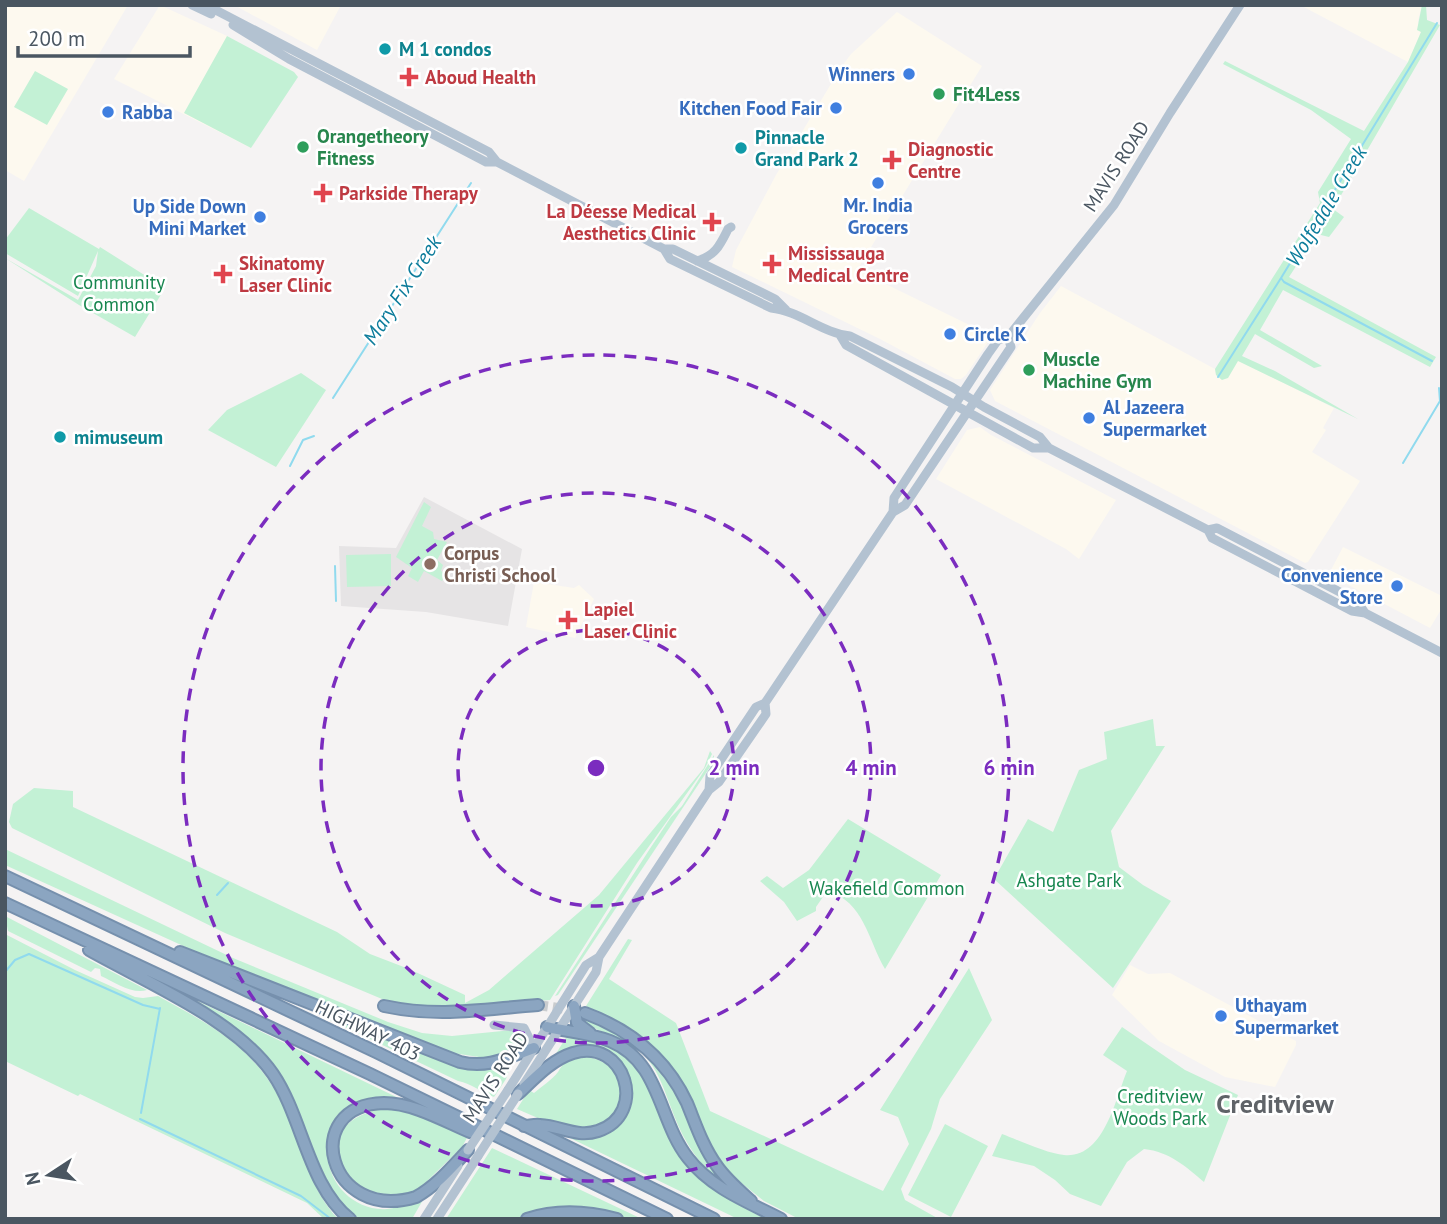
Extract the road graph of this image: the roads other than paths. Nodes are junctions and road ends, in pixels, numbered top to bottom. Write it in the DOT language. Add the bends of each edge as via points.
graph roads {
  1 [pos="192,5"];
  2 [pos="206,5"];
  3 [pos="1240,5"];
  4 [pos="497,162"];
  5 [pos="731,227"];
  6 [pos="664,249"];
  7 [pos="697,261"];
  8 [pos="786,310"];
  9 [pos="840,335"];
  10 [pos="1009,337"];
  11 [pos="962,393"];
  12 [pos="976,402"];
  13 [pos="955,405"];
  14 [pos="969,413"];
  15 [pos="1049,448"];
  16 [pos="893,512"];
  17 [pos="1442,653"];
  18 [pos="5,876"];
  19 [pos="5,903"];
  20 [pos="19,910"];
  21 [pos="154,947"];
  22 [pos="598,957"];
  23 [pos="538,1005"];
  24 [pos="384,1006"];
  25 [pos="574,1006"];
  26 [pos="585,1013"];
  27 [pos="494,1025"];
  28 [pos="553,1028"];
  29 [pos="599,1038"];
  30 [pos="534,1048"];
  31 [pos="513,1092"];
  32 [pos="522,1126"];
  33 [pos="486,1132"];
  34 [pos="473,1153"];
  35 [pos="758,1207"];
  36 [pos="350,1219"];
  37 [pos="424,1219"];
  38 [pos="437,1219"];
  39 [pos="527,1219"];
  40 [pos="617,1219"];
  41 [pos="667,1219"];
  42 [pos="714,1219"];
  43 [pos="781,1219"];
  1 -- 4 [label="main road" via="486,162"];
  2 -- 4 [label="main road" via="489,152"];
  3 -- 10 [label="main road, MAVIS ROAD" via="1114,205"];
  4 -- 6 [label="main road"];
  5 -- 7 [label="main road" via="716,251"];
  6 -- 7 [label="main road"];
  6 -- 8 [label="main road" via="670,259 771,308"];
  7 -- 8 [label="main road" via="775,299"];
  8 -- 9 [label="main road"];
  9 -- 11 [label="main road"];
  9 -- 13 [label="main road" via="846,345"];
  10 -- 11 [label="main road, MAVIS ROAD" via="998,340"];
  10 -- 12 [label="main road, MAVIS ROAD" via="1011,347"];
  11 -- 12 [label="main road"];
  11 -- 13 [label="main road, MAVIS ROAD"];
  12 -- 14 [label="main road, MAVIS ROAD"];
  12 -- 15 [label="main road" via="1040,437"];
  13 -- 14 [label="main road"];
  13 -- 16 [label="main road, MAVIS ROAD" via="894,498"];
  14 -- 15 [label="main road" via="1033,448"];
  14 -- 16 [label="main road, MAVIS ROAD" via="905,505"];
  15 -- 17 [label="main road" via="1336,590 1357,601 1365,613"];
  16 -- 22 [label="main road, MAVIS ROAD" via="765,703 756,707 710,776 709,790"];
  18 -- 21 [label="highway, HIGHWAY 403"];
  19 -- 20 [label="highway, HIGHWAY 403"];
  20 -- 33 [label="highway, HIGHWAY 403"];
  20 -- 36 [label="highway" via="209,1017 243,1042 280,1084 323,1185"];
  21 -- 30 [label="highway" via="179,951 460,1062 493,1064"];
  21 -- 32 [label="highway, HIGHWAY 403"];
  22 -- 25 [label="main road, MAVIS ROAD" via="596,972"];
  22 -- 28 [label="main road, MAVIS ROAD" via="586,965"];
  23 -- 24 [label="highway" via="441,1013"];
  25 -- 28 [label="main road, MAVIS ROAD"];
  25 -- 29 [label="highway" via="579,1026"];
  26 -- 35 [label="highway" via="621,1028 657,1057 680,1088 717,1167"];
  27 -- 30 [label="main road" via="524,1028"];
  28 -- 29 [label="highway"];
  28 -- 30 [label="main road, MAVIS ROAD"];
  28 -- 31 [label="main road, MAVIS ROAD"];
  29 -- 35 [label="highway" via="624,1048 645,1068 675,1137 695,1167"];
  30 -- 31 [label="main road, MAVIS ROAD"];
  31 -- 32 [label="highway" via="554,1063 592,1051 610,1058 622,1073 626,1088 619,1116 600,1130 578,1134 541,1125"];
  31 -- 34 [label="main road, MAVIS ROAD, bridge"];
  32 -- 42 [label="highway, HIGHWAY 403"];
  33 -- 34 [label="highway" via="470,1132 397,1105 376,1104 356,1111 341,1125 332,1144 336,1176 346,1191 364,1204 382,1206 418,1196"];
  33 -- 41 [label="highway, HIGHWAY 403"];
  34 -- 37 [label="main road, MAVIS ROAD"];
  34 -- 38 [label="main road, MAVIS ROAD"];
  35 -- 43 [label="highway"];
  39 -- 40 [label="highway" via="575,1212"];
}
